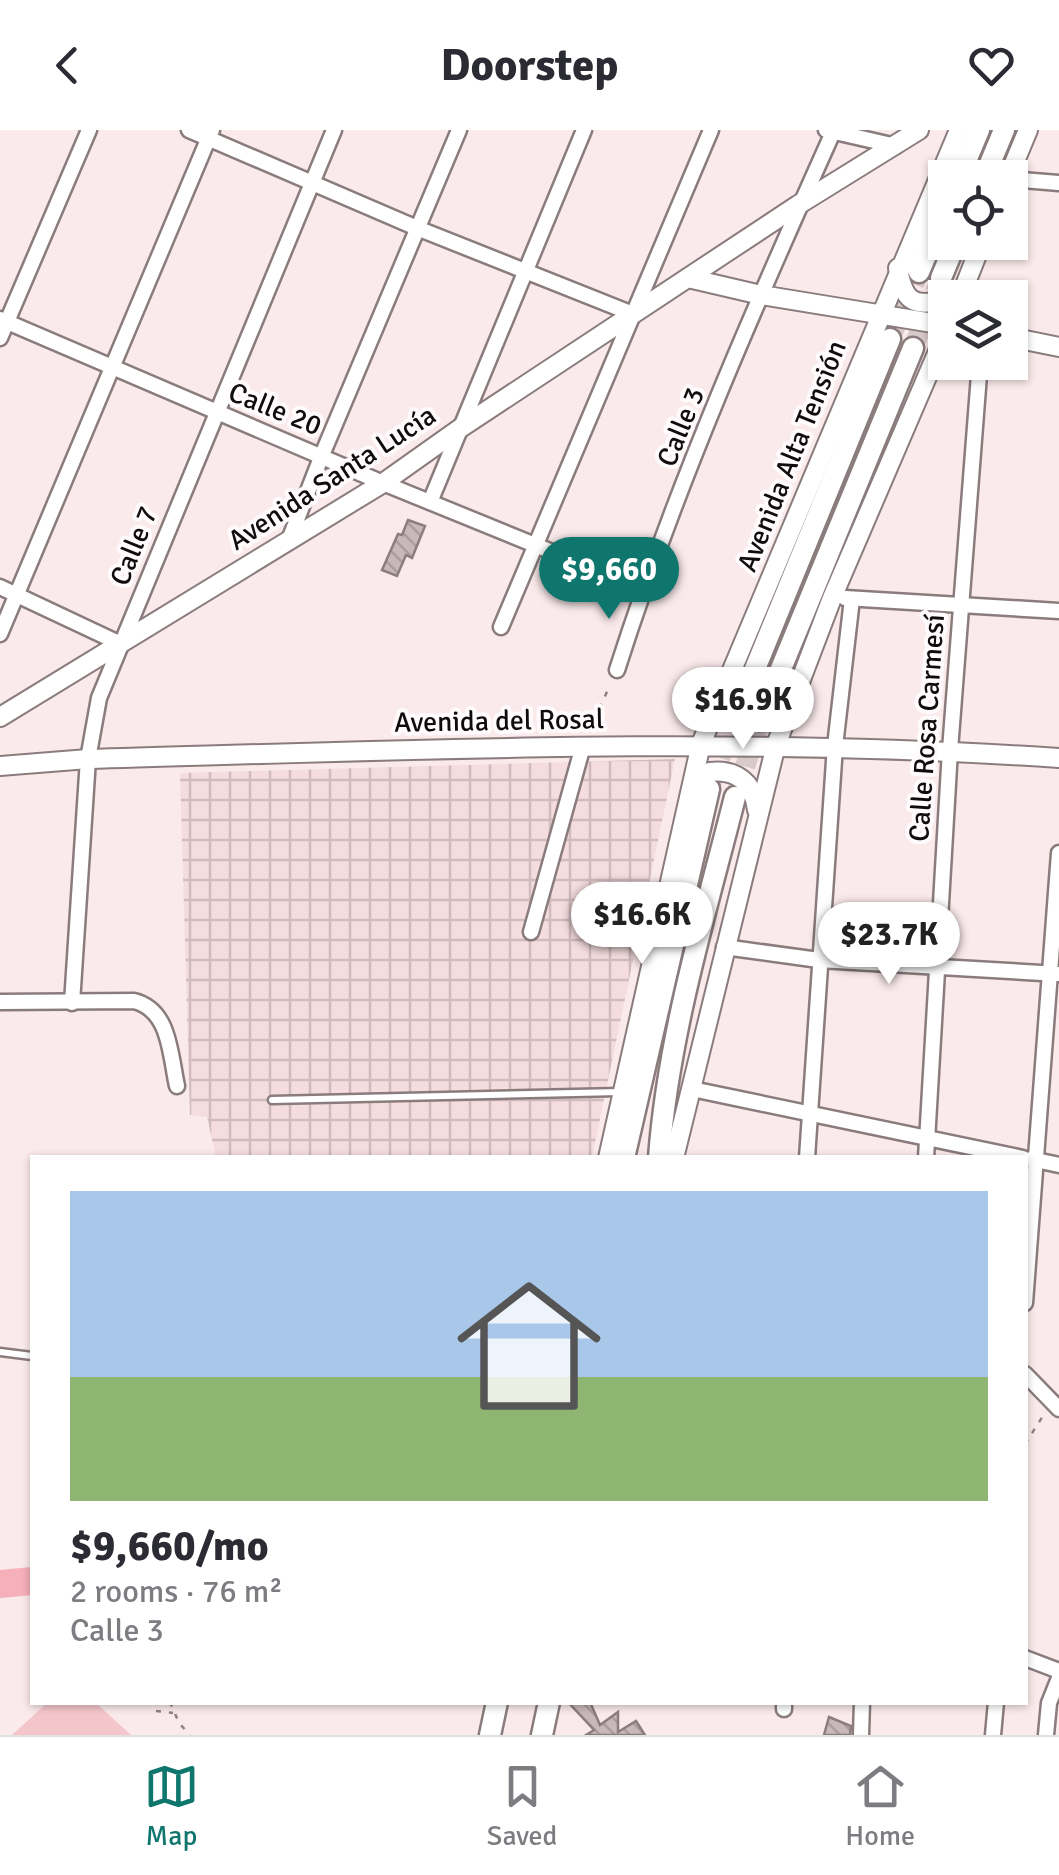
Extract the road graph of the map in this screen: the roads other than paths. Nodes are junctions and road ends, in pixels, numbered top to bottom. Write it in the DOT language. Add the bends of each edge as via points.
graph roads {
  1 [pos="89,130"];
  2 [pos="189,130"];
  3 [pos="334,130"];
  4 [pos="459,130"];
  5 [pos="584,130"];
  6 [pos="711,130"];
  7 [pos="919,130"];
  8 [pos="959,130"];
  9 [pos="979,130"];
  10 [pos="1004,130"];
  11 [pos="1028,130"];
  12 [pos="830,131"];
  13 [pos="210,134"];
  14 [pos="896,146"];
  15 [pos="966,160"];
  16 [pos="992,160"];
  17 [pos="1016,160"];
  18 [pos="1028,180"];
  19 [pos="314,183"];
  20 [pos="1059,183"];
  21 [pos="798,206"];
  22 [pos="417,228"];
  23 [pos="928,238"];
  24 [pos="908,270"];
  25 [pos="525,272"];
  26 [pos="688,278"];
  27 [pos="761,295"];
  28 [pos="928,301"];
  29 [pos="633,314"];
  30 [pos="880,314"];
  31 [pos="3,321"];
  32 [pos="928,321"];
  33 [pos="0,338"];
  34 [pos="890,339"];
  35 [pos="1028,340"];
  36 [pos="1059,346"];
  37 [pos="913,348"];
  38 [pos="111,370"];
  39 [pos="928,379"];
  40 [pos="979,380"];
  41 [pos="216,412"];
  42 [pos="462,427"];
  43 [pos="322,455"];
  44 [pos="382,483"];
  45 [pos="430,502"];
  46 [pos="289,540"];
  47 [pos="534,545"];
  48 [pos="0,586"];
  49 [pos="643,588"];
  50 [pos="18,594"];
  51 [pos="842,598"];
  52 [pos="961,604"];
  53 [pos="1059,611"];
  54 [pos="500,627"];
  55 [pos="0,634"];
  56 [pos="120,644"];
  57 [pos="617,670"];
  58 [pos="737,713"];
  59 [pos="0,717"];
  60 [pos="760,720"];
  61 [pos="701,744"];
  62 [pos="776,745"];
  63 [pos="583,746"];
  64 [pos="835,746"];
  65 [pos="950,750"];
  66 [pos="1059,758"];
  67 [pos="88,759"];
  68 [pos="0,766"];
  69 [pos="701,788"];
  70 [pos="735,796"];
  71 [pos="757,816"];
  72 [pos="1059,853"];
  73 [pos="531,932"];
  74 [pos="724,947"];
  75 [pos="818,960"];
  76 [pos="936,968"];
  77 [pos="1054,974"];
  78 [pos="0,1002"];
  79 [pos="72,1003"];
  80 [pos="177,1086"];
  81 [pos="692,1088"];
  82 [pos="623,1092"];
  83 [pos="272,1100"];
  84 [pos="810,1114"];
  85 [pos="928,1136"];
  86 [pos="609,1155"];
  87 [pos="625,1155"];
  88 [pos="659,1155"];
  89 [pos="675,1155"];
  90 [pos="807,1155"];
  91 [pos="926,1155"];
  92 [pos="1011,1155"];
  93 [pos="1028,1159"];
  94 [pos="1059,1165"];
  95 [pos="0,1352"];
  96 [pos="30,1356"];
  97 [pos="1028,1377"];
  98 [pos="1055,1405"];
  99 [pos="1028,1660"];
  100 [pos="1059,1674"];
  101 [pos="548,1705"];
  102 [pos="862,1705"];
  103 [pos="996,1705"];
  104 [pos="543,1732"];
  105 [pos="861,1735"];
  106 [pos="993,1735"];
  107 [pos="1046,1735"];
  1 -- 31 [label="street"];
  2 -- 13 [label="street"];
  3 -- 19 [label="street, Calle 7"];
  4 -- 22 [label="street"];
  5 -- 25 [label="street"];
  6 -- 29 [label="street"];
  7 -- 14 [label="street, Avenida Santa Lucía"];
  8 -- 24 [label="street, Avenida Alta Tensión"];
  9 -- 15 [label="main road"];
  10 -- 16 [label="main road"];
  11 -- 17 [label="street"];
  12 -- 14 [label="street"];
  12 -- 21 [label="street, Calle 3"];
  13 -- 19 [label="street"];
  13 -- 38 [label="street"];
  14 -- 21 [label="street, Avenida Santa Lucía"];
  18 -- 20 [label="street"];
  19 -- 22 [label="street"];
  19 -- 41 [label="street, Calle 7"];
  21 -- 26 [label="street, Avenida Santa Lucía"];
  21 -- 27 [label="street, Calle 3"];
  22 -- 25 [label="street"];
  22 -- 43 [label="street"];
  23 -- 24 [label="main road, Avenida Alta Tensión"];
  24 -- 28 [label="street" via="901,286 908,298"];
  24 -- 30 [label="street, Avenida Alta Tensión"];
  25 -- 29 [label="street"];
  25 -- 42 [label="street"];
  26 -- 27 [label="street"];
  26 -- 29 [label="street, Avenida Santa Lucía"];
  27 -- 30 [label="street"];
  27 -- 49 [label="street, Calle 3"];
  29 -- 42 [label="street, Avenida Santa Lucía"];
  29 -- 47 [label="street"];
  30 -- 32 [label="street"];
  30 -- 61 [label="street, Avenida Alta Tensión"];
  31 -- 33 [label="street"];
  31 -- 38 [label="street, Calle 20"];
  34 -- 58 [label="main road, Avenida Alta Tensión"];
  35 -- 36 [label="street"];
  37 -- 60 [label="main road"];
  38 -- 41 [label="street, Calle 20"];
  38 -- 50 [label="street"];
  39 -- 51 [label="street"];
  40 -- 52 [label="street, Calle Rosa Carmesí"];
  41 -- 43 [label="street, Calle 20"];
  41 -- 56 [label="street, Calle 7"];
  42 -- 44 [label="street, Avenida Santa Lucía"];
  42 -- 45 [label="street"];
  43 -- 44 [label="street, Calle 20"];
  43 -- 46 [label="street"];
  44 -- 45 [label="street, Calle 20"];
  44 -- 46 [label="street, Avenida Santa Lucía"];
  45 -- 47 [label="street, Calle 20"];
  46 -- 56 [label="street, Avenida Santa Lucía"];
  47 -- 49 [label="street, Calle 20"];
  47 -- 54 [label="street"];
  48 -- 50 [label="street"];
  49 -- 57 [label="street, Calle 3"];
  50 -- 55 [label="street"];
  50 -- 56 [label="street"];
  51 -- 52 [label="street"];
  51 -- 62 [label="street"];
  51 -- 64 [label="street"];
  52 -- 53 [label="street"];
  52 -- 65 [label="street, Calle Rosa Carmesí"];
  56 -- 59 [label="street, Avenida Santa Lucía"];
  56 -- 67 [label="street, Calle 7" via="99,698"];
  61 -- 62 [label="street, Avenida del Rosal"];
  61 -- 63 [label="street, Avenida del Rosal"];
  61 -- 69 [label="street, Avenida Alta Tensión"];
  62 -- 64 [label="street, Avenida del Rosal"];
  62 -- 71 [label="street"];
  63 -- 67 [label="street, Avenida del Rosal"];
  63 -- 73 [label="street"];
  64 -- 65 [label="street, Avenida del Rosal"];
  64 -- 75 [label="street"];
  65 -- 66 [label="street, Avenida del Rosal"];
  65 -- 76 [label="street, Calle Rosa Carmesí"];
  67 -- 68 [label="street, Avenida del Rosal"];
  67 -- 79 [label="street, Calle 7"];
  69 -- 71 [label="street" via="710,772 735,774 753,791"];
  69 -- 82 [label="street, Avenida Alta Tensión"];
  69 -- 87 [label="main road, Avenida Alta Tensión"];
  70 -- 88 [label="main road" via="675,1046"];
  71 -- 74 [label="street"];
  72 -- 77 [label="street"];
  74 -- 75 [label="street"];
  74 -- 81 [label="street"];
  75 -- 76 [label="street"];
  75 -- 84 [label="street"];
  76 -- 77 [label="street"];
  76 -- 85 [label="street, Calle Rosa Carmesí"];
  77 -- 93 [label="street"];
  78 -- 79 [label="street"];
  79 -- 80 [label="street" via="134,1001 156,1010"];
  81 -- 84 [label="street"];
  81 -- 89 [label="street"];
  82 -- 83 [label="lane"];
  82 -- 86 [label="street, Avenida Alta Tensión"];
  84 -- 85 [label="street"];
  84 -- 90 [label="street"];
  85 -- 91 [label="street, Calle Rosa Carmesí"];
  85 -- 92 [label="street"];
  93 -- 94 [label="street"];
  95 -- 96 [label="lane"];
  97 -- 98 [label="street"];
  99 -- 100 [label="street"];
  100 -- 107 [label="street"];
  101 -- 104 [label="main road"];
  102 -- 105 [label="street"];
  103 -- 106 [label="street"];
}
